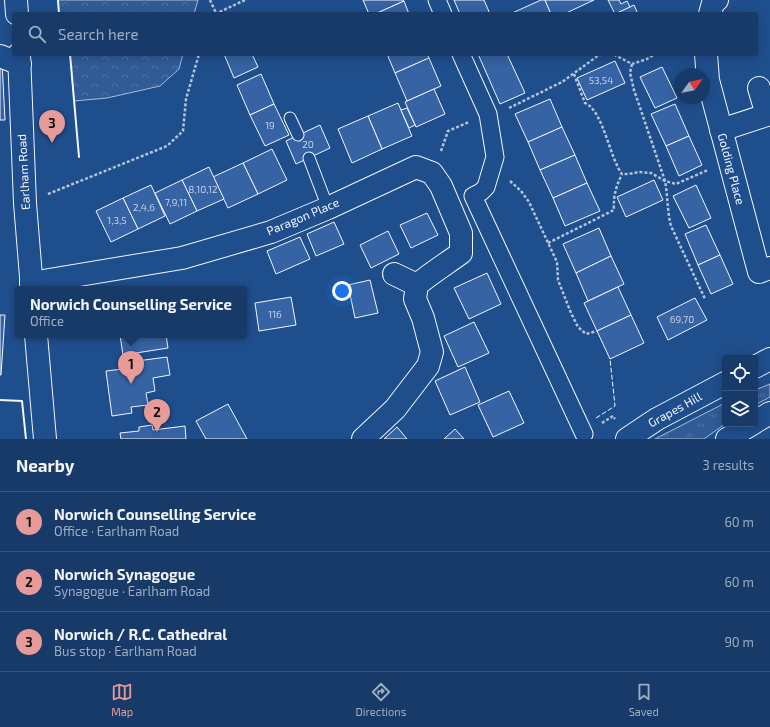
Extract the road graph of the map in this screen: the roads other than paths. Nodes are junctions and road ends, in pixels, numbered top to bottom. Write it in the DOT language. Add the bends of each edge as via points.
graph roads {
  1 [pos="16,0"];
  2 [pos="437,0"];
  3 [pos="717,0"];
  4 [pos="17,12"];
  5 [pos="442,12"];
  6 [pos="711,12"];
  7 [pos="462,56"];
  8 [pos="706,56"];
  9 [pos="13,58"];
  10 [pos="759,88"];
  11 [pos="769,114"];
  12 [pos="290,118"];
  13 [pos="721,130"];
  14 [pos="298,135"];
  15 [pos="309,158"];
  16 [pos="328,208"];
  17 [pos="770,268"];
  18 [pos="394,274"];
  19 [pos="417,285"];
  20 [pos="31,286"];
  21 [pos="36,338"];
  22 [pos="770,359"];
  23 [pos="758,365"];
  24 [pos="722,385"];
  25 [pos="770,413"];
  26 [pos="758,420"];
  27 [pos="747,427"];
  28 [pos="584,434"];
  29 [pos="45,439"];
  30 [pos="363,439"];
  31 [pos="627,439"];
  32 [pos="727,439"];
  1 -- 4 [label="street"];
  2 -- 5 [label="street"];
  3 -- 6 [label="street"];
  7 -- 28 [label="street" via="488,114 495,158 486,187 473,196"];
  8 -- 13 [label="street, Golding Place" via="708,80"];
  9 -- 20 [label="street, Earlham Road"];
  10 -- 11 [label="street"];
  11 -- 13 [label="street"];
  12 -- 14 [label="lane"];
  13 -- 17 [label="street, Golding Place" via="759,272"];
  15 -- 16 [label="lane"];
  16 -- 19 [label="street, Paragon Place" via="416,167 432,173 441,186 461,233 460,253"];
  16 -- 20 [label="street, Paragon Place" via="271,232 182,258"];
  18 -- 19 [label="street"];
  19 -- 30 [label="street" via="415,299 432,352 428,366 395,409"];
  21 -- 29 [label="street"];
  22 -- 23 [label="street"];
  24 -- 31 [label="street, Grapes Hill" via="657,419"];
  25 -- 26 [label="street"];
  27 -- 32 [label="street"];
}
